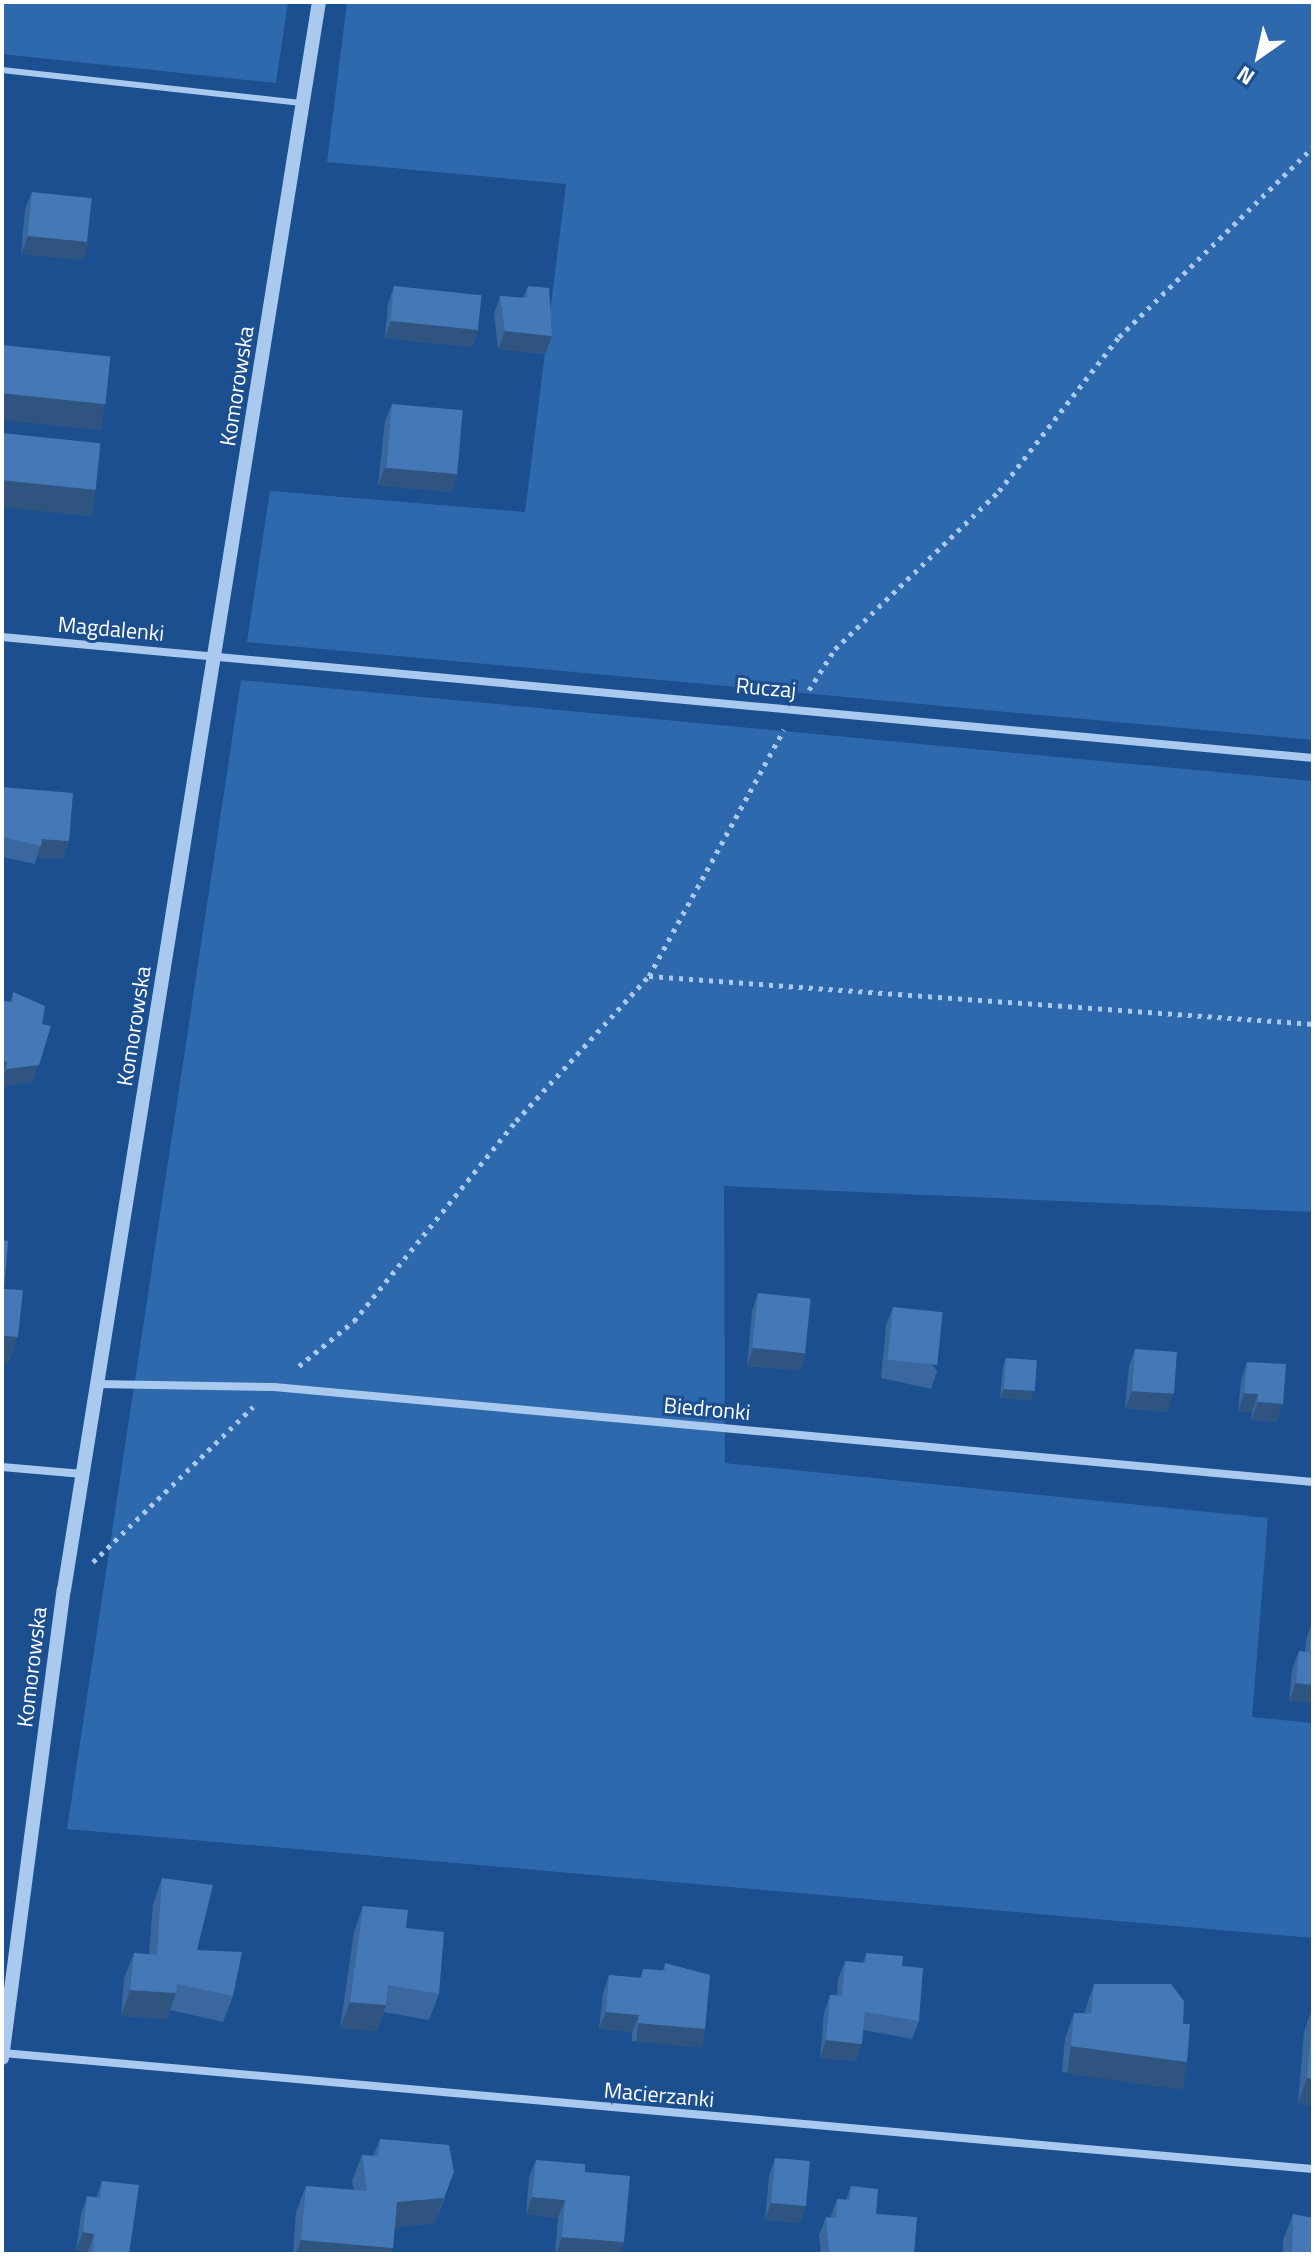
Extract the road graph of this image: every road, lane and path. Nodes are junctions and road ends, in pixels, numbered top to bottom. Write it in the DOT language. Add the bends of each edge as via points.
graph roads {
  1 [pos="319,2"];
  2 [pos="2,70"];
  3 [pos="305,103"];
  4 [pos="1313,147"];
  5 [pos="2,637"];
  6 [pos="216,657"];
  7 [pos="797,709"];
  8 [pos="1313,758"];
  9 [pos="649,976"];
  10 [pos="1313,1024"];
  11 [pos="97,1384"];
  12 [pos="274,1387"];
  13 [pos="2,1467"];
  14 [pos="84,1474"];
  15 [pos="1313,1482"];
  16 [pos="64,1590"];
  17 [pos="2,2056"];
  18 [pos="1313,2169"];
  1 -- 3 [label="street, Komorowska"];
  2 -- 3 [label="lane"];
  3 -- 6 [label="street, Komorowska"];
  4 -- 7 [label="path" via="1119,337 999,491 835,649"];
  5 -- 6 [label="street, Magdalenki"];
  6 -- 7 [label="street, Ruczaj"];
  6 -- 11 [label="street, Komorowska"];
  7 -- 8 [label="street, Ruczaj"];
  7 -- 9 [label="path"];
  9 -- 10 [label="path"];
  9 -- 12 [label="path" via="516,1121 354,1321"];
  11 -- 12 [label="street, Biedronki"];
  11 -- 14 [label="street, Komorowska"];
  12 -- 15 [label="street, Biedronki"];
  12 -- 16 [label="path"];
  13 -- 14 [label="street"];
  14 -- 16 [label="street, Komorowska"];
  16 -- 17 [label="street, Komorowska"];
  17 -- 18 [label="street, Macierzanki"];
}
